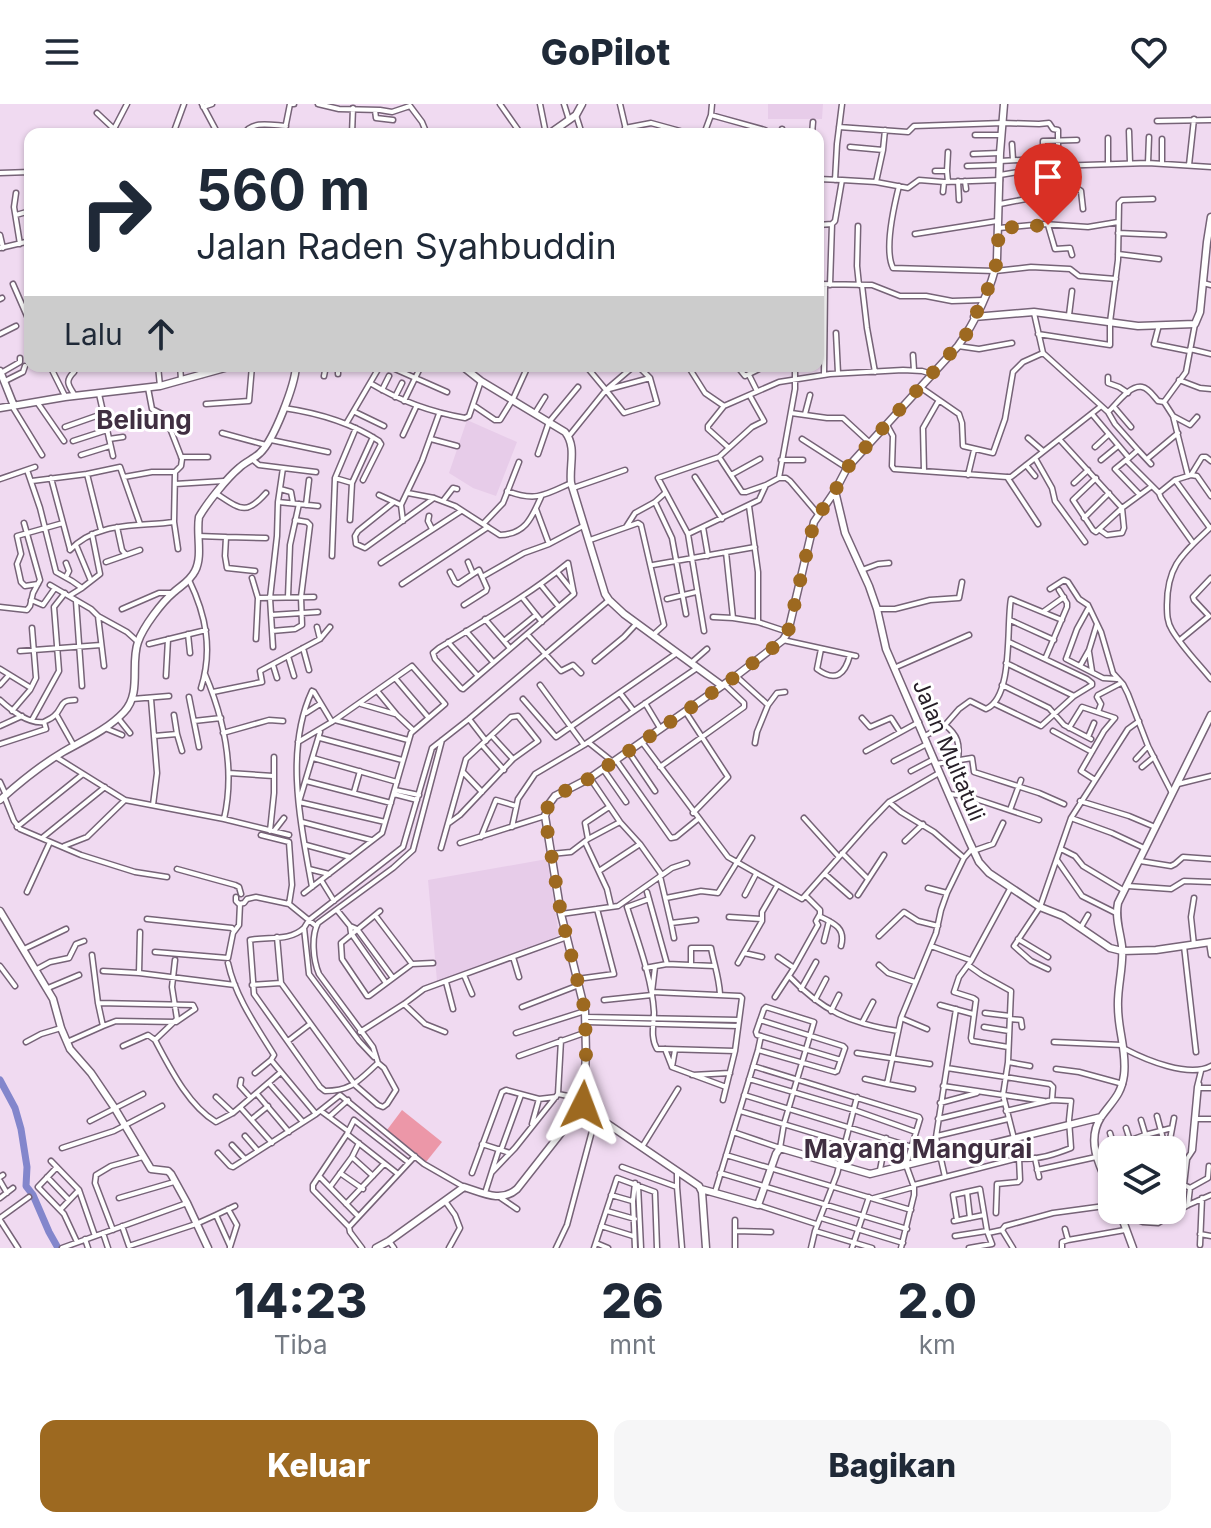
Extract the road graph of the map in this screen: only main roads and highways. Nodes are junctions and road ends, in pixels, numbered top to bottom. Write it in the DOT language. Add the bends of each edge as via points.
graph roads {
  1 [pos="582,104"];
  2 [pos="1004,104"];
  3 [pos="557,128"];
  4 [pos="1211,217"];
  5 [pos="1210,228"];
  6 [pos="1207,284"];
  7 [pos="974,317"];
  8 [pos="0,372"];
  9 [pos="212,372"];
  10 [pos="295,372"];
  11 [pos="470,372"];
  12 [pos="13,406"];
  13 [pos="0,408"];
  14 [pos="835,491"];
  15 [pos="722,685"];
  16 [pos="1210,718"];
  17 [pos="3,797"];
  18 [pos="0,911"];
  19 [pos="1210,942"];
  20 [pos="1122,951"];
  21 [pos="583,1102"];
  22 [pos="1101,1117"];
  23 [pos="1098,1160"];
  24 [pos="702,1192"];
  25 [pos="1124,1224"];
  26 [pos="391,1245"];
  27 [pos="208,1248"];
  28 [pos="376,1248"];
  29 [pos="706,1248"];
  30 [pos="1133,1248"];
  1 -- 3 [label="main road"];
  2 -- 7 [label="main road" via="995,271"];
  4 -- 5 [label="main road"];
  5 -- 6 [label="main road"];
  6 -- 7 [label="main road" via="1195,324 1138,326 1034,312"];
  7 -- 14 [label="main road" via="958,346 869,442"];
  8 -- 12 [label="main road"];
  9 -- 12 [label="main road" via="160,386"];
  10 -- 17 [label="main road" via="284,408 260,453 236,470 199,517 199,562 138,642 129,706"];
  11 -- 15 [label="main road" via="569,436 572,485 605,594"];
  12 -- 13 [label="main road"];
  14 -- 15 [label="main road" via="814,522 788,632"];
  14 -- 20 [label="main road, Jalan Multatuli" via="894,668 982,867 1010,889"];
  15 -- 21 [label="main road" via="549,804 545,816 561,914 585,1017"];
  16 -- 20 [label="main road" via="1124,888 1116,913"];
  18 -- 27 [label="main road" via="53,999 70,1049 114,1107 151,1169 169,1172 176,1181"];
  19 -- 20 [label="main road"];
  20 -- 22 [label="main road" via="1117,1007 1123,1084"];
  21 -- 24 [label="main road"];
  21 -- 26 [label="main road" via="510,1196 464,1187"];
  22 -- 23 [label="main road" via="1095,1135"];
  22 -- 24 [label="main road" via="879,1173 780,1148 758,1205"];
  24 -- 29 [label="main road"];
  25 -- 30 [label="main road"];
  26 -- 28 [label="main road"];
}
